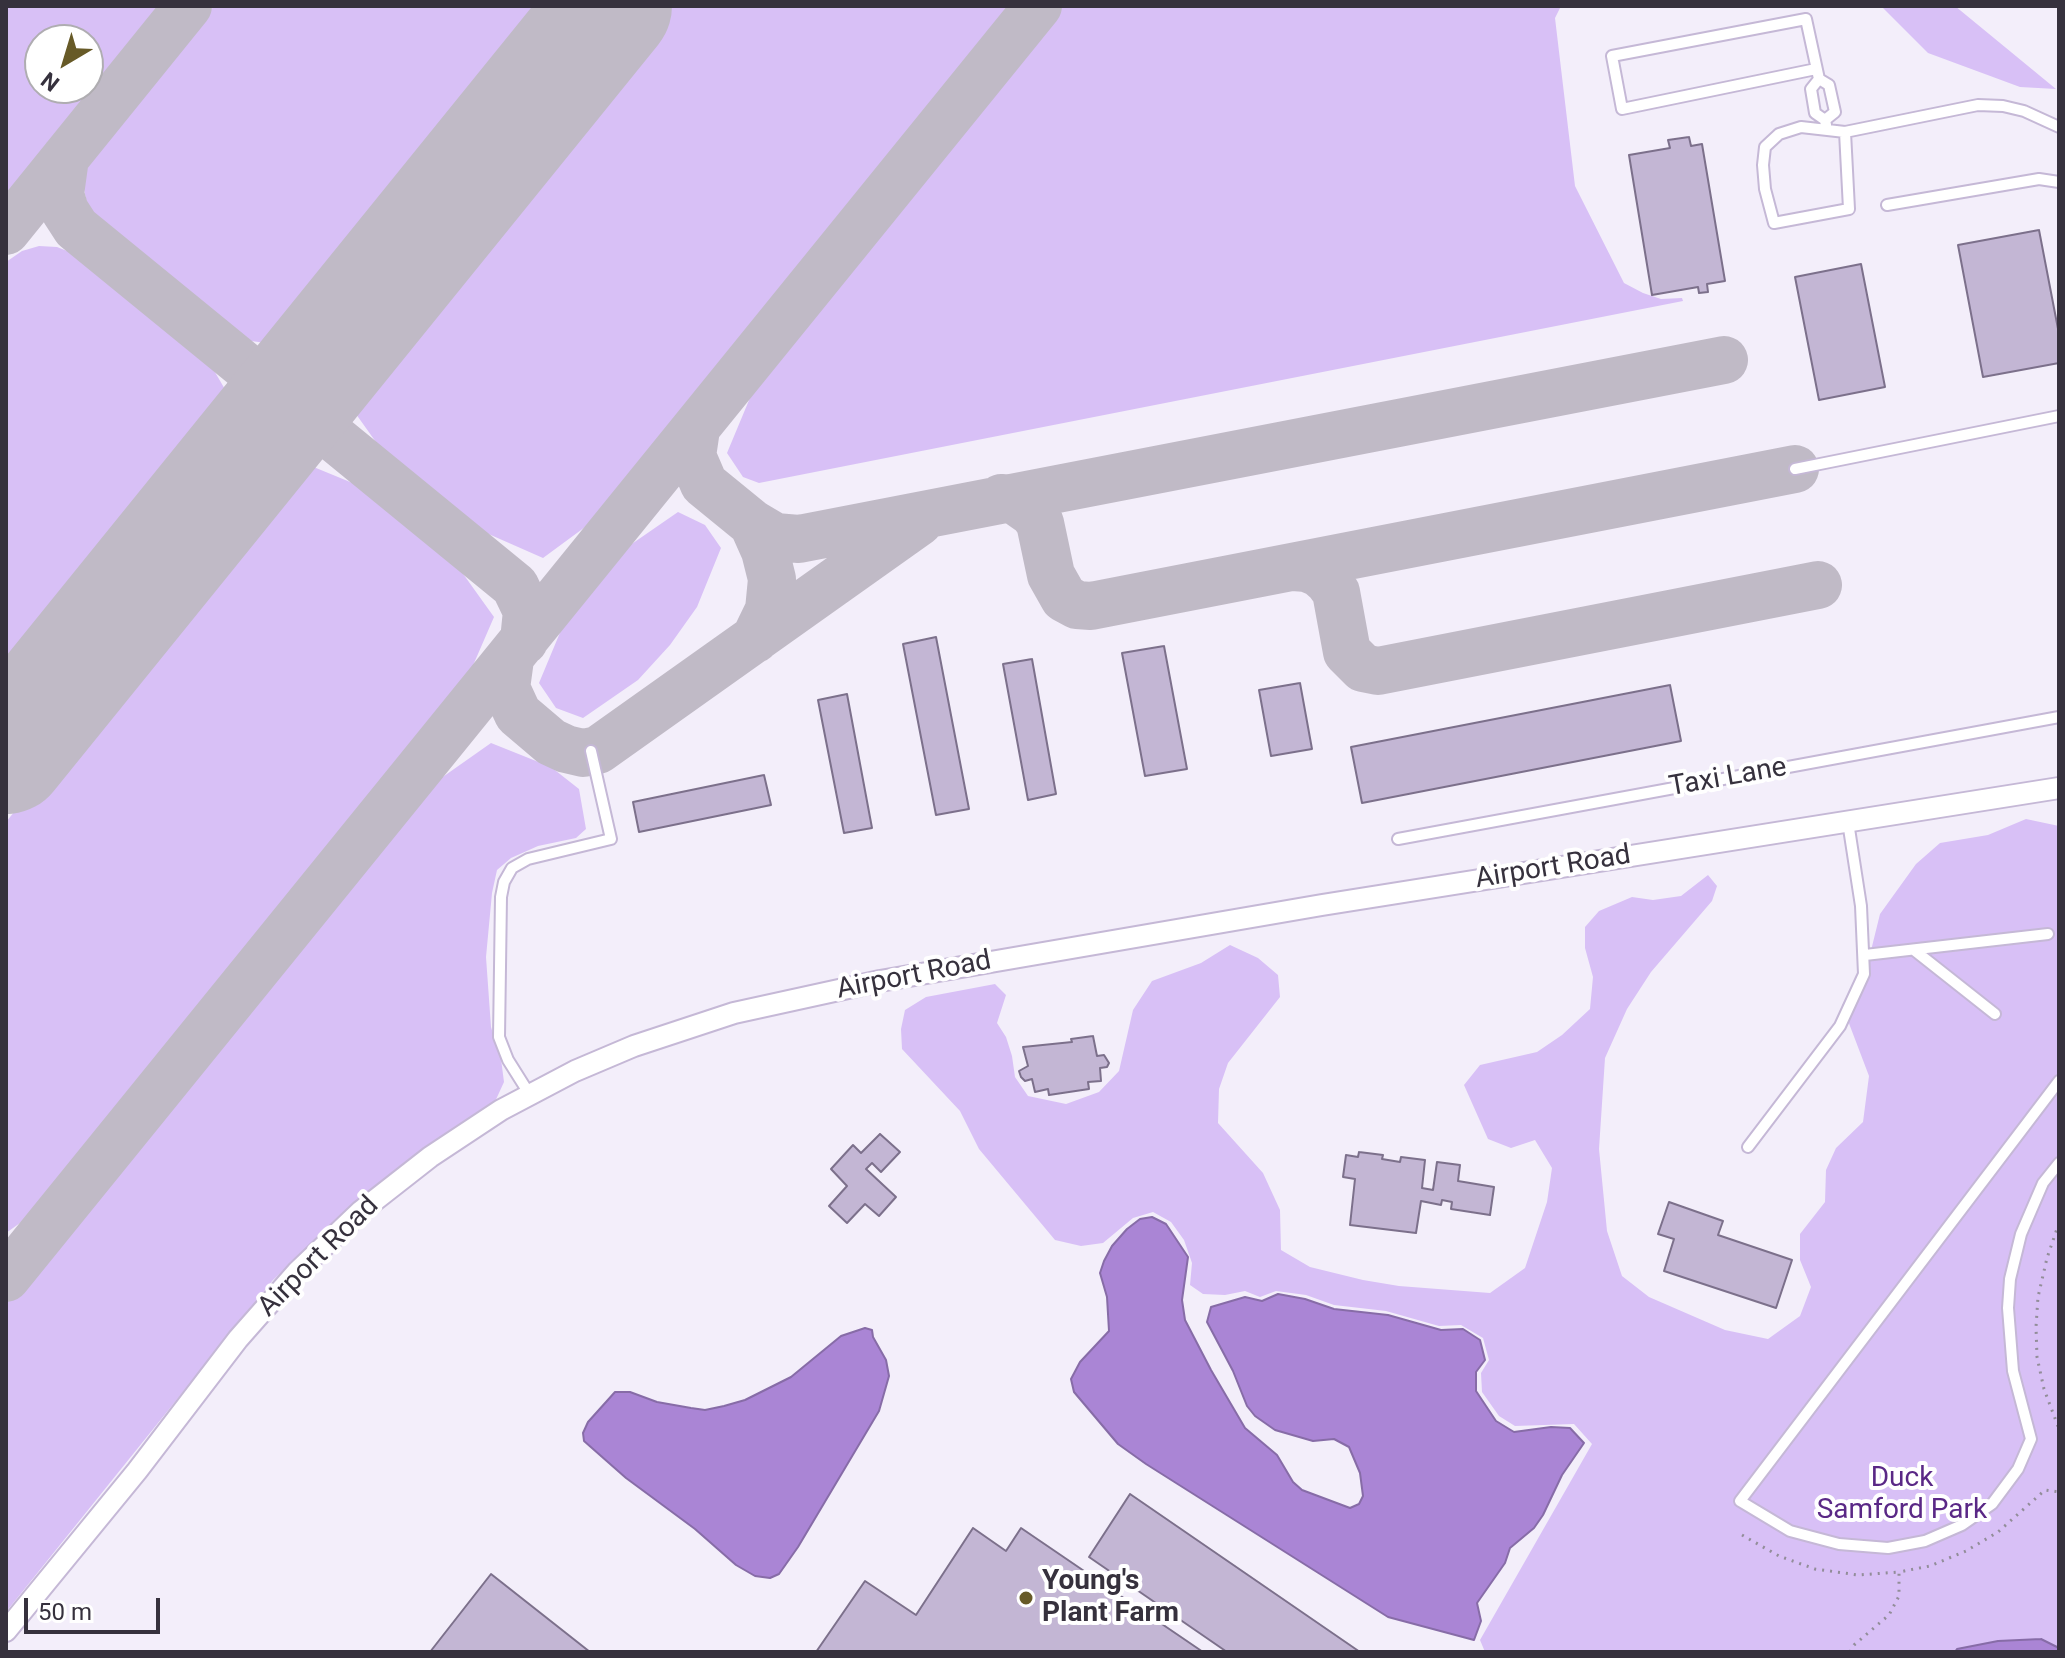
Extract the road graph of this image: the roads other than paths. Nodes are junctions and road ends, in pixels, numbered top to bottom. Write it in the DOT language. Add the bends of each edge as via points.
graph roads {
  1 [pos="1817,74"];
  2 [pos="1825,124"];
  3 [pos="2059,127"];
  4 [pos="1845,132"];
  5 [pos="2059,182"];
  6 [pos="1887,205"];
  7 [pos="2059,416"];
  8 [pos="1795,469"];
  9 [pos="2059,717"];
  10 [pos="591,751"];
  11 [pos="2059,788"];
  12 [pos="1848,822"];
  13 [pos="1398,839"];
  14 [pos="2048,934"];
  15 [pos="1914,950"];
  16 [pos="1865,955"];
  17 [pos="1995,1014"];
  18 [pos="2059,1081"];
  19 [pos="530,1095"];
  20 [pos="1748,1147"];
  21 [pos="2059,1163"];
  22 [pos="6,1631"];
  1 -- 1 [label="lane" via="1806,19 1612,56 1622,109"];
  1 -- 2 [label="lane" via="1811,89 1815,113"];
  1 -- 2 [label="lane" via="1829,85 1835,112"];
  2 -- 4 [label="lane"];
  2 -- 4 [label="lane" via="1779,134 1765,147 1765,189 1774,223 1849,209"];
  3 -- 4 [label="lane" via="2024,111 1978,105"];
  5 -- 6 [label="lane" via="2039,179"];
  7 -- 8 [label="lane"];
  9 -- 13 [label="lane, Taxi Lane"];
  10 -- 19 [label="lane" via="611,839 528,859 512,868 504,882 499,1037"];
  11 -- 12 [label="street, Airport Road"];
  12 -- 16 [label="lane"];
  12 -- 19 [label="street, Airport Road" via="880,981 734,1013 634,1046"];
  14 -- 15 [label="lane"];
  15 -- 16 [label="lane"];
  15 -- 17 [label="lane"];
  16 -- 20 [label="lane" via="1864,974 1840,1026"];
  18 -- 21 [label="lane" via="1740,1501 1790,1531 1839,1544 1888,1548 1925,1541 1992,1504 2018,1469 2031,1439 2013,1371 2010,1279 2043,1183"];
  19 -- 22 [label="street, Airport Road" via="430,1157 361,1211 297,1272"];
}
